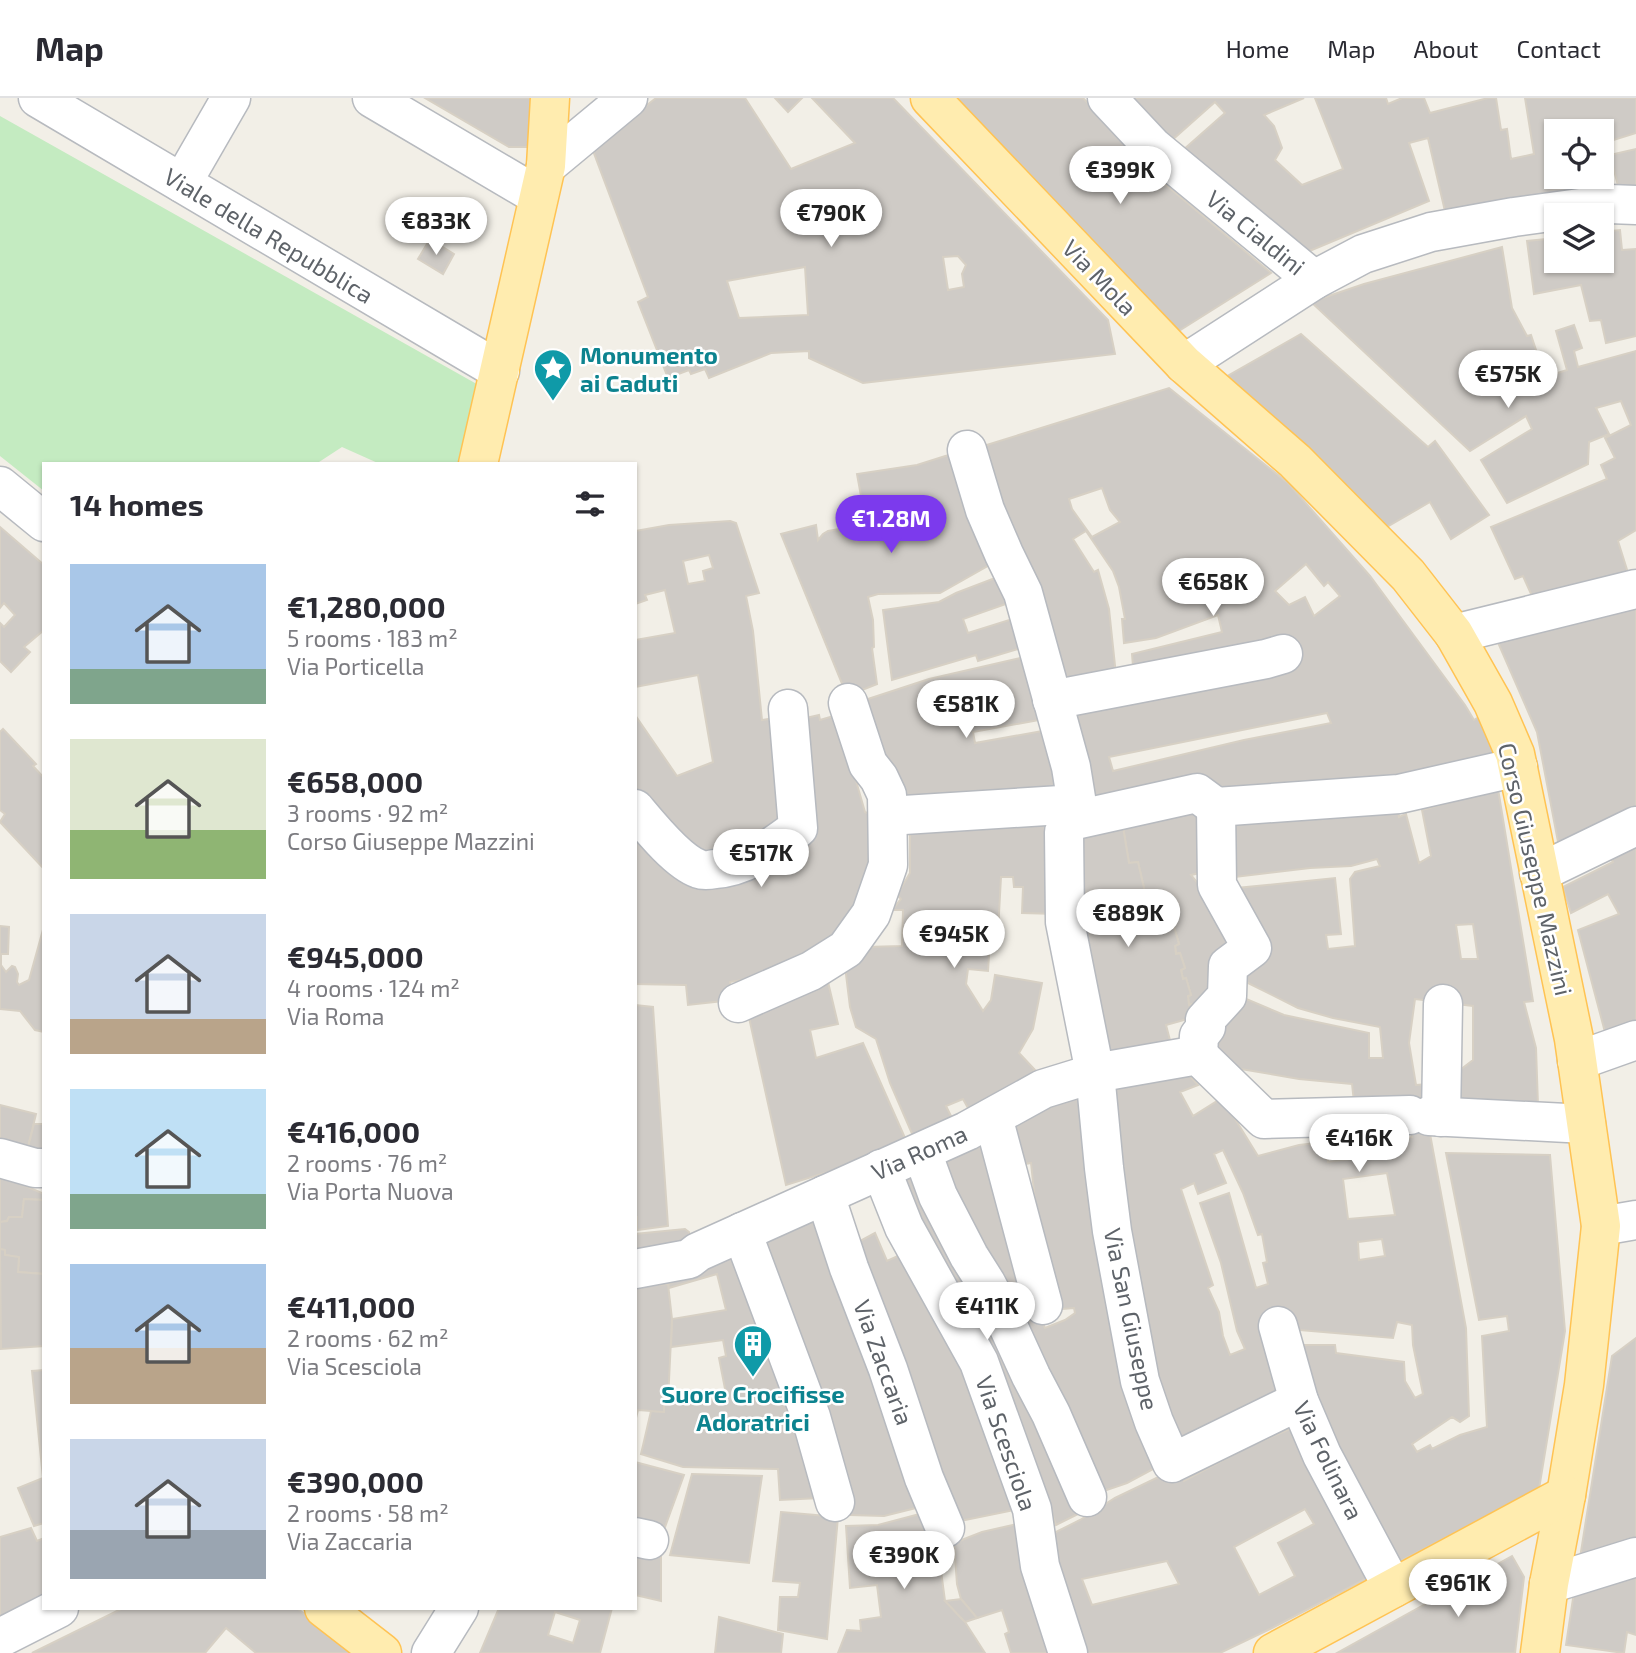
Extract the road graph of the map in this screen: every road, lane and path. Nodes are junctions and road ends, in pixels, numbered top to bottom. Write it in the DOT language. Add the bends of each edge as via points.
graph roads {
  1 [pos="38,98"];
  2 [pos="231,98"];
  3 [pos="372,98"];
  4 [pos="550,98"];
  5 [pos="628,98"];
  6 [pos="930,98"];
  7 [pos="1107,98"];
  8 [pos="542,181"];
  9 [pos="181,183"];
  10 [pos="1636,205"];
  11 [pos="1314,279"];
  12 [pos="1184,364"];
  13 [pos="500,372"];
  14 [pos="967,450"];
  15 [pos="478,462"];
  16 [pos="0,486"];
  17 [pos="42,520"];
  18 [pos="1636,589"];
  19 [pos="1454,634"];
  20 [pos="1283,654"];
  21 [pos="1052,700"];
  22 [pos="848,703"];
  23 [pos="788,709"];
  24 [pos="1518,767"];
  25 [pos="1216,807"];
  26 [pos="637,811"];
  27 [pos="888,816"];
  28 [pos="1071,819"];
  29 [pos="1636,826"];
  30 [pos="1539,873"];
  31 [pos="738,1003"];
  32 [pos="1443,1004"];
  33 [pos="1636,1040"];
  34 [pos="1198,1055"];
  35 [pos="1577,1061"];
  36 [pos="1095,1073"];
  37 [pos="1427,1116"];
  38 [pos="993,1117"];
  39 [pos="1586,1124"];
  40 [pos="922,1152"];
  41 [pos="0,1158"];
  42 [pos="42,1168"];
  43 [pos="881,1169"];
  44 [pos="825,1195"];
  45 [pos="1619,1223"];
  46 [pos="742,1232"];
  47 [pos="637,1269"];
  48 [pos="1043,1305"];
  49 [pos="1278,1326"];
  50 [pos="1299,1401"];
  51 [pos="1566,1495"];
  52 [pos="1087,1497"];
  53 [pos="835,1502"];
  54 [pos="945,1528"];
  55 [pos="1636,1557"];
  56 [pos="1549,1584"];
  57 [pos="1393,1588"];
  58 [pos="55,1610"];
  59 [pos="327,1610"];
  60 [pos="458,1610"];
  61 [pos="0,1637"];
  62 [pos="1279,1651"];
  63 [pos="382,1653"];
  64 [pos="431,1653"];
  65 [pos="1068,1653"];
  66 [pos="1540,1653"];
  1 -- 9 [label="street, Viale della Repubblica"];
  2 -- 9 [label="street"];
  3 -- 8 [label="street"];
  4 -- 8 [label="main road"];
  5 -- 8 [label="street"];
  6 -- 12 [label="main road, Via Mola"];
  7 -- 11 [label="street, Via Cialdini" via="1153,147"];
  8 -- 13 [label="main road"];
  9 -- 13 [label="street, Viale della Repubblica"];
  10 -- 11 [label="street" via="1595,205 1431,232 1363,254"];
  11 -- 12 [label="street"];
  12 -- 19 [label="main road, Corso Giuseppe Mazzini" via="1295,461 1408,575"];
  13 -- 15 [label="main road"];
  14 -- 21 [label="street" via="985,510 1023,593"];
  16 -- 17 [label="street"];
  18 -- 19 [label="street"];
  19 -- 24 [label="main road, Corso Giuseppe Mazzini" via="1493,703"];
  20 -- 21 [label="street"];
  21 -- 28 [label="street" via="1071,767"];
  22 -- 27 [label="street" via="868,764 887,794"];
  23 -- 26 [label="street" via="798,828 774,845 724,869 701,870 686,862"];
  24 -- 25 [label="street" via="1399,794"];
  24 -- 30 [label="main road, Corso Giuseppe Mazzini"];
  25 -- 28 [label="street" via="1197,793"];
  25 -- 34 [label="street" via="1217,884 1252,948 1228,966 1227,996 1205,1020"];
  27 -- 28 [label="street"];
  27 -- 31 [label="street" via="888,865 871,914 846,949 811,971"];
  28 -- 36 [label="street" via="1065,922"];
  29 -- 30 [label="street"];
  30 -- 35 [label="main road, Corso Giuseppe Mazzini"];
  32 -- 37 [label="street"];
  33 -- 35 [label="street"];
  34 -- 36 [label="street, Via Roma"];
  34 -- 37 [label="street" via="1264,1119"];
  35 -- 39 [label="main road, Corso Giuseppe Mazzini"];
  36 -- 38 [label="street, Via Roma" via="1043,1089"];
  36 -- 50 [label="street, Via San Giuseppe" via="1112,1231 1140,1381 1172,1463"];
  37 -- 39 [label="street"];
  38 -- 40 [label="street, Via Roma"];
  38 -- 48 [label="street"];
  39 -- 45 [label="main road, Corso Giuseppe Mazzini"];
  40 -- 43 [label="street, Via Roma"];
  40 -- 52 [label="street" via="938,1196 1004,1317"];
  41 -- 42 [label="street"];
  43 -- 44 [label="street, Via Roma"];
  43 -- 65 [label="street, Via Scesciola" via="904,1227 979,1362 1032,1509 1040,1566"];
  44 -- 46 [label="street, Via Roma"];
  44 -- 54 [label="street, Via Zaccaria"];
  45 -- 51 [label="main road, Corso Giuseppe Mazzini"];
  46 -- 47 [label="street, Via Roma" via="689,1259"];
  46 -- 53 [label="street" via="811,1417"];
  49 -- 50 [label="street, Via Folinara"];
  50 -- 57 [label="street, Via Folinara" via="1322,1455"];
  51 -- 56 [label="main road, Corso Giuseppe Mazzini"];
  51 -- 57 [label="main road"];
  55 -- 56 [label="street"];
  56 -- 66 [label="main road, Corso Giuseppe Mazzini"];
  57 -- 62 [label="main road"];
  58 -- 61 [label="street"];
  59 -- 63 [label="main road"];
  60 -- 64 [label="street"];
}
